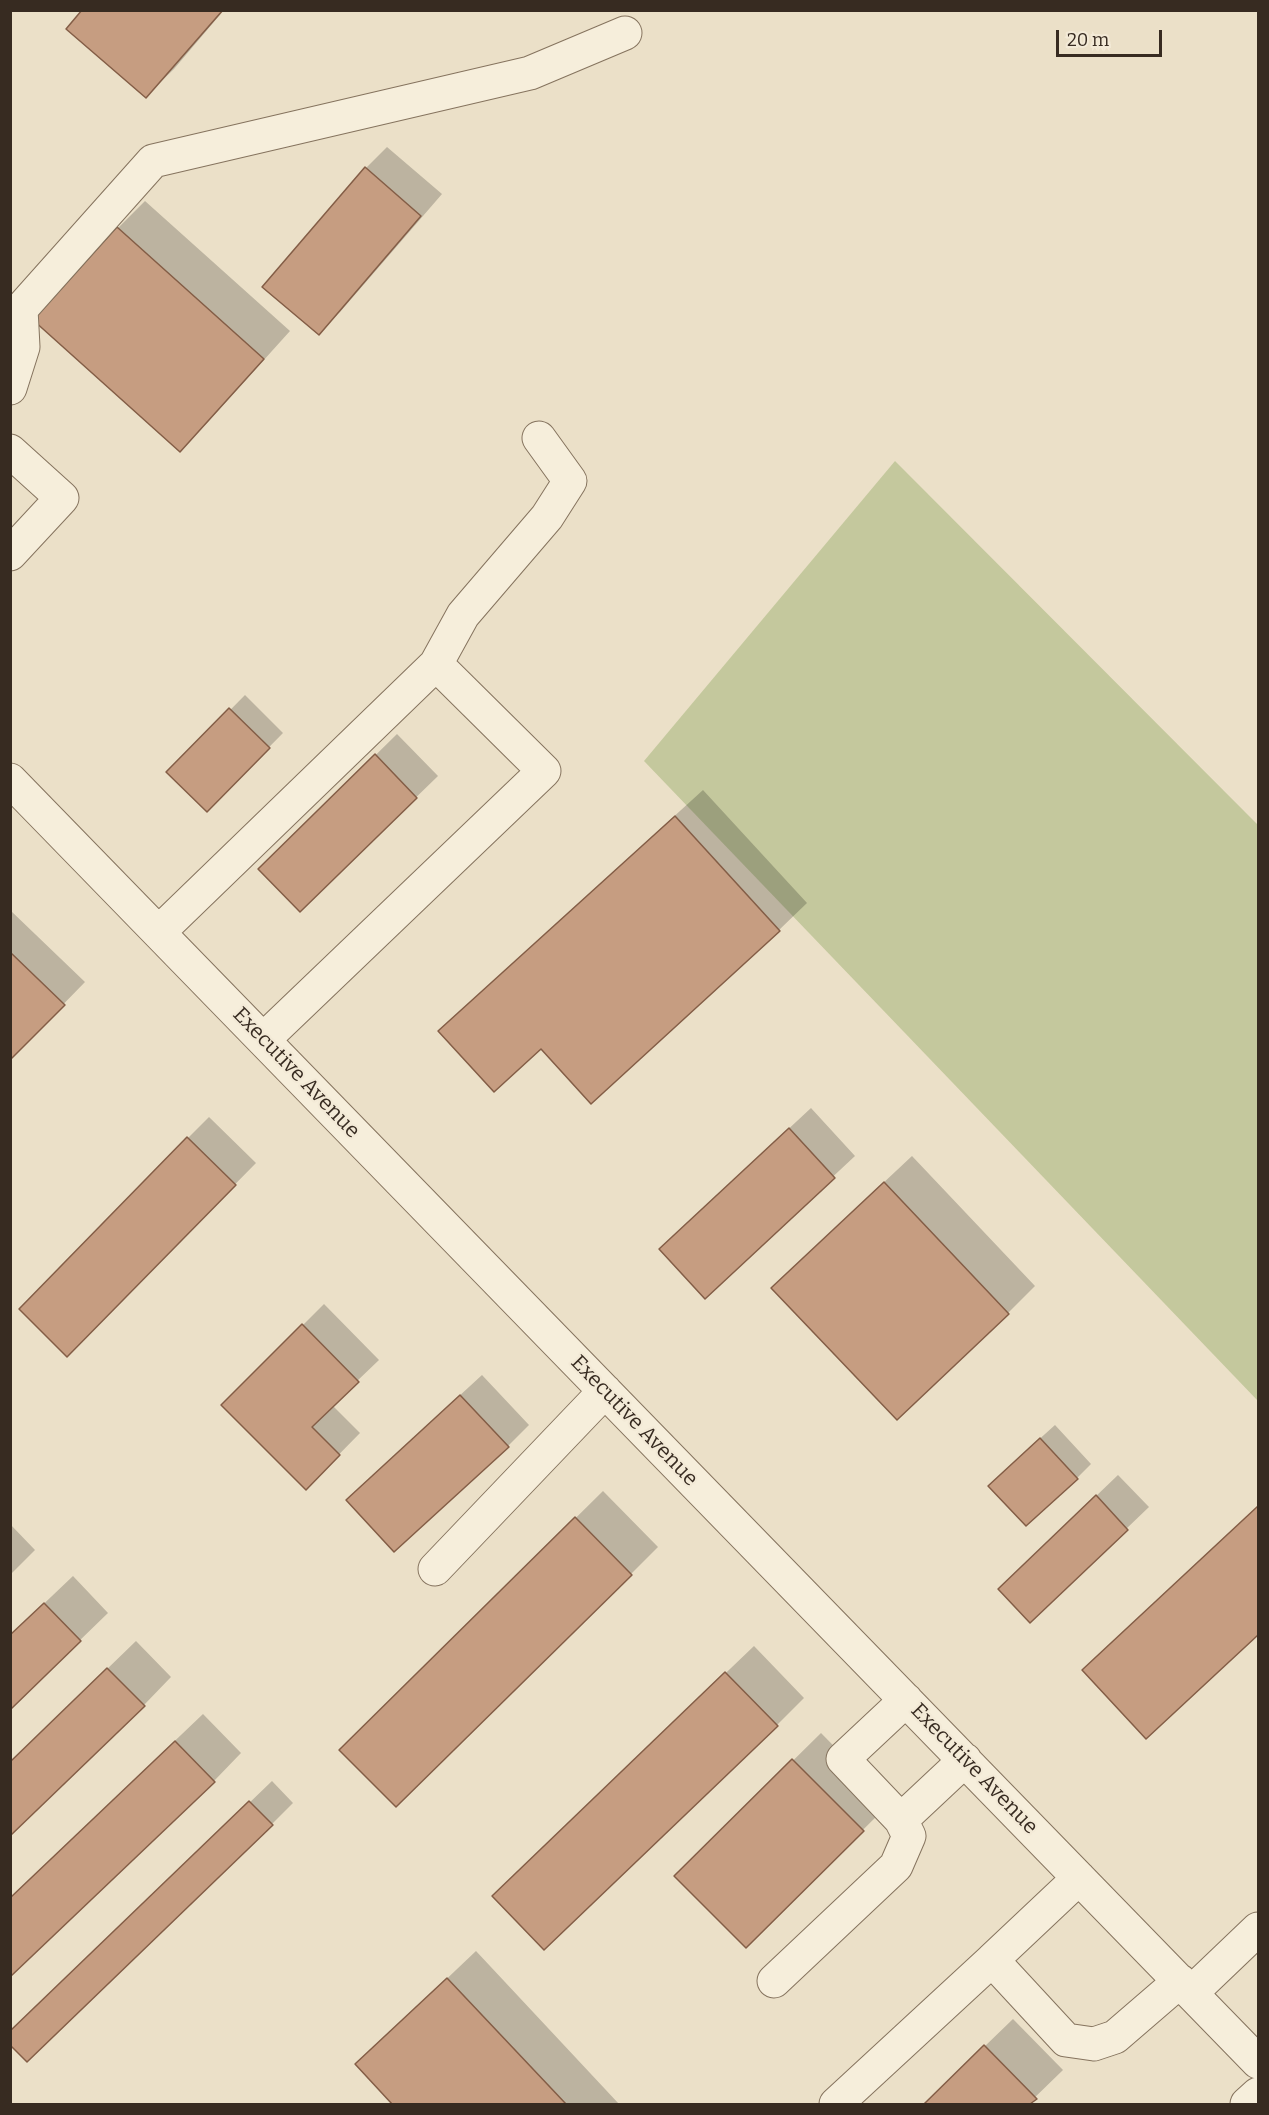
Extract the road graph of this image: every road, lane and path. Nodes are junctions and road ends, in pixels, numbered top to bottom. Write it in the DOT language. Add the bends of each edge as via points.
graph roads {
  1 [pos="625,33"];
  2 [pos="10,388"];
  3 [pos="539,438"];
  4 [pos="10,451"];
  5 [pos="10,554"];
  6 [pos="436,664"];
  7 [pos="10,780"];
  8 [pos="159,932"];
  9 [pos="263,1040"];
  10 [pos="605,1391"];
  11 [pos="435,1569"];
  12 [pos="906,1700"];
  13 [pos="965,1760"];
  14 [pos="901,1820"];
  15 [pos="1079,1878"];
  16 [pos="1258,1929"];
  17 [pos="992,1960"];
  18 [pos="774,1981"];
  19 [pos="1186,1987"];
  20 [pos="1258,2062"];
  21 [pos="1258,2094"];
  22 [pos="836,2104"];
  23 [pos="1247,2104"];
  1 -- 2 [label="street" via="530,73 153,161 21,309 23,347"];
  3 -- 6 [label="street" via="570,481 548,517 463,615"];
  4 -- 5 [label="street" via="62,498"];
  6 -- 8 [label="street"];
  6 -- 9 [label="street" via="544,771"];
  7 -- 8 [label="street, Executive Avenue"];
  8 -- 9 [label="street, Executive Avenue"];
  9 -- 10 [label="street, Executive Avenue"];
  10 -- 11 [label="street"];
  10 -- 12 [label="street, Executive Avenue"];
  12 -- 13 [label="street, Executive Avenue"];
  12 -- 14 [label="street" via="843,1759"];
  13 -- 14 [label="street"];
  13 -- 15 [label="street, Executive Avenue"];
  14 -- 18 [label="street" via="909,1836 896,1866"];
  15 -- 17 [label="street"];
  15 -- 19 [label="street, Executive Avenue"];
  16 -- 19 [label="street"];
  17 -- 19 [label="street" via="1066,2040 1094,2044 1115,2037"];
  17 -- 22 [label="street"];
  19 -- 20 [label="street, Executive Avenue"];
  21 -- 23 [label="street"];
}
